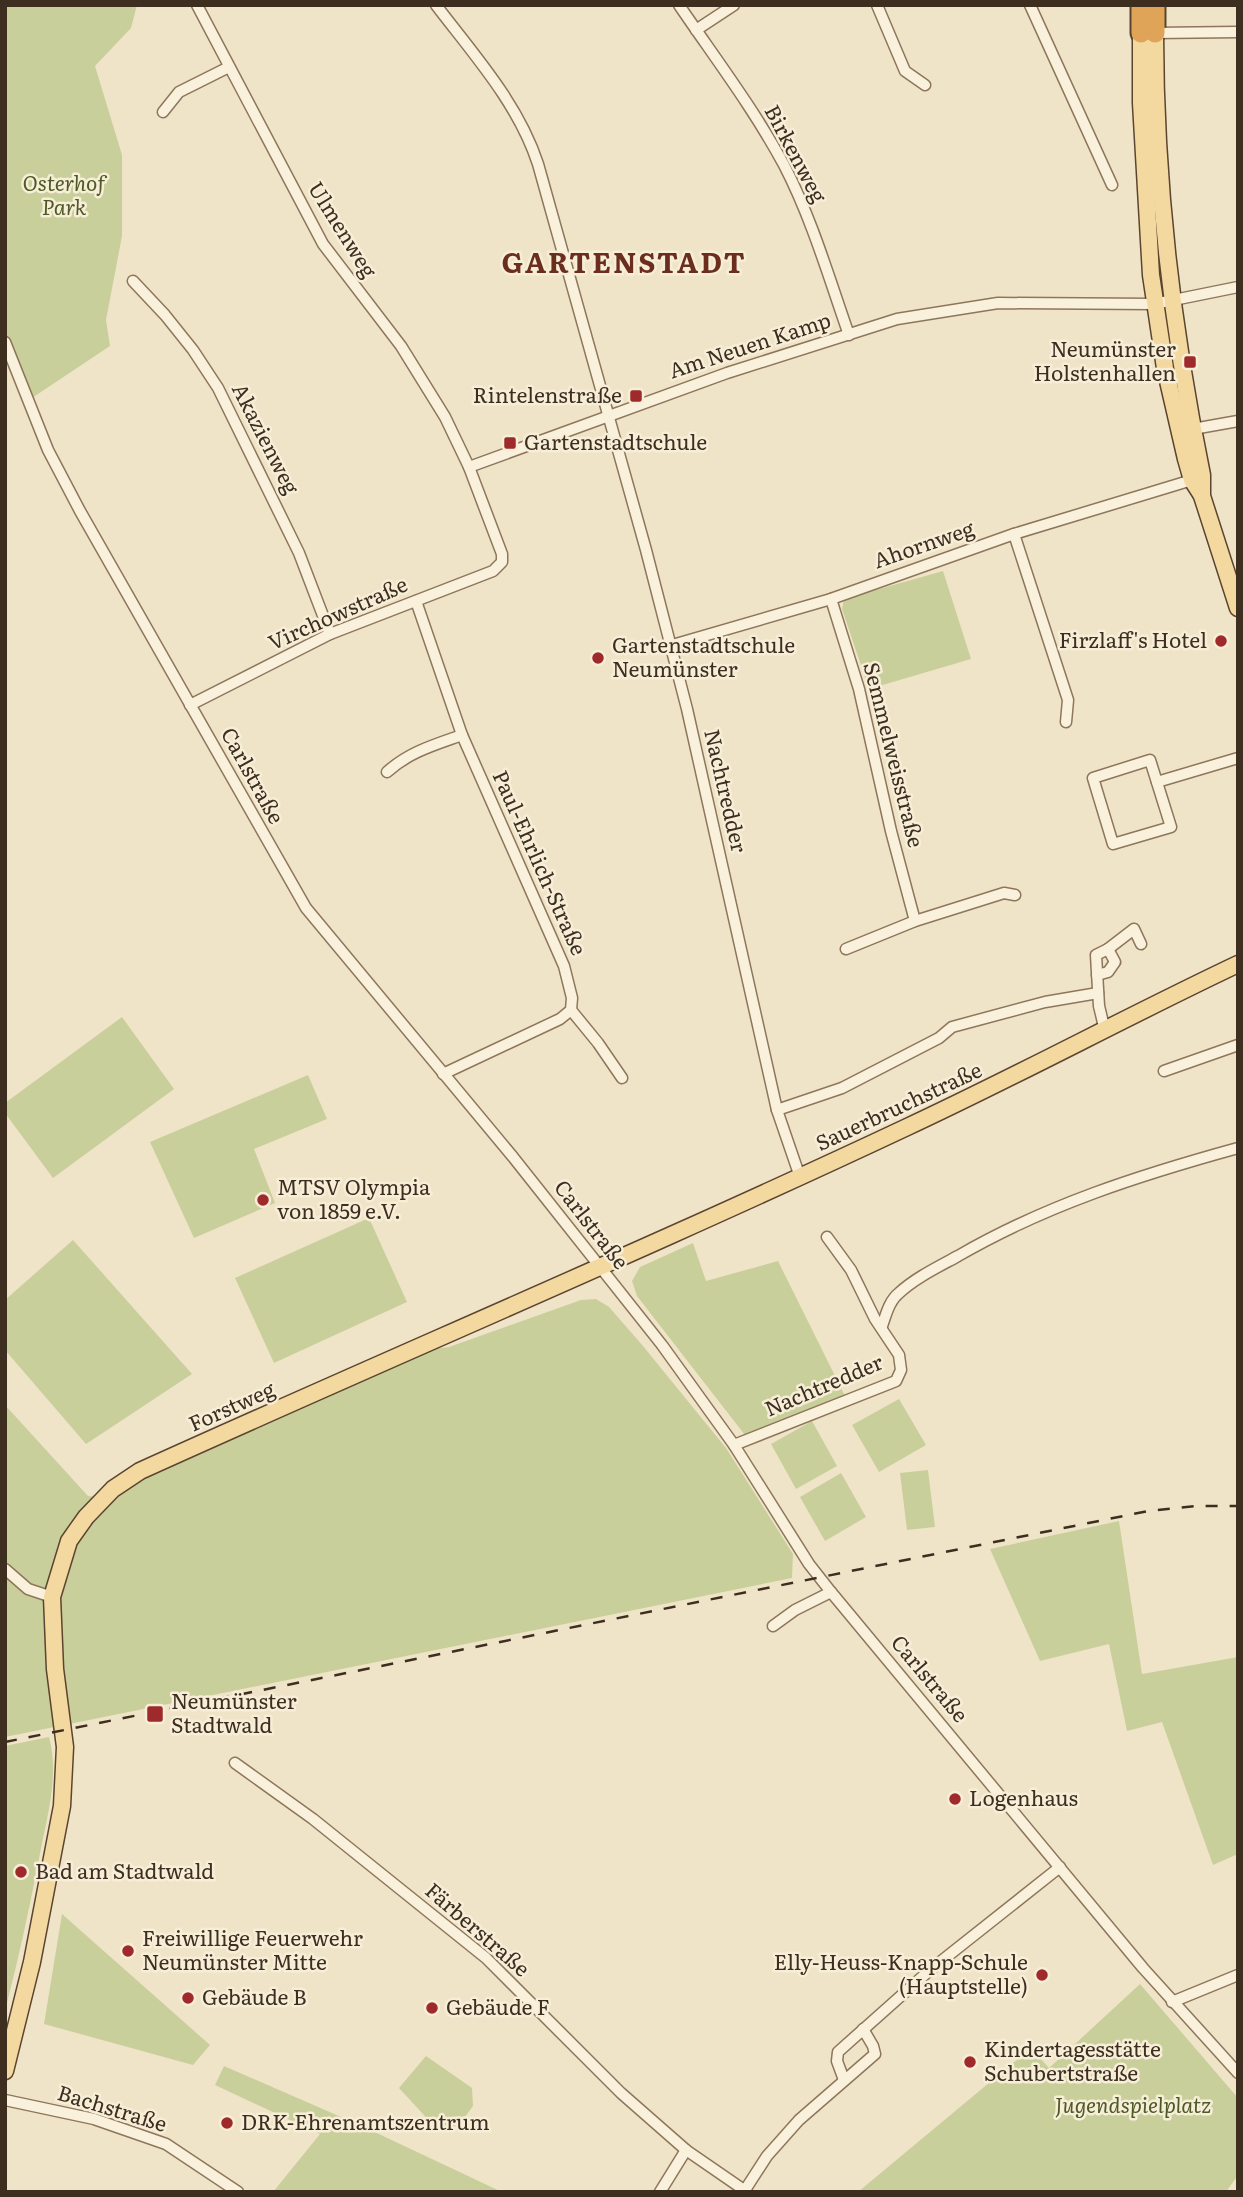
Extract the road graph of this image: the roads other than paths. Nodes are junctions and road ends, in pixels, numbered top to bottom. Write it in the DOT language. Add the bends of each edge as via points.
graph roads {
  1 [pos="197,5"];
  2 [pos="436,5"];
  3 [pos="678,5"];
  4 [pos="734,5"];
  5 [pos="877,5"];
  6 [pos="1030,5"];
  7 [pos="1141,5"];
  8 [pos="1155,5"];
  9 [pos="696,30"];
  10 [pos="1238,32"];
  11 [pos="1148,33"];
  12 [pos="229,66"];
  13 [pos="925,85"];
  14 [pos="163,111"];
  15 [pos="1112,185"];
  16 [pos="133,281"];
  17 [pos="1238,287"];
  18 [pos="1171,301"];
  19 [pos="1154,304"];
  20 [pos="849,335"];
  21 [pos="5,342"];
  22 [pos="1175,411"];
  23 [pos="607,415"];
  24 [pos="1238,421"];
  25 [pos="1193,429"];
  26 [pos="1183,448"];
  27 [pos="469,467"];
  28 [pos="1192,480"];
  29 [pos="1202,496"];
  30 [pos="1014,534"];
  31 [pos="831,599"];
  32 [pos="416,601"];
  33 [pos="1238,608"];
  34 [pos="330,634"];
  35 [pos="669,646"];
  36 [pos="190,705"];
  37 [pos="1066,722"];
  38 [pos="462,735"];
  39 [pos="1238,758"];
  40 [pos="387,772"];
  41 [pos="1157,782"];
  42 [pos="1015,895"];
  43 [pos="915,920"];
  44 [pos="1141,944"];
  45 [pos="846,949"];
  46 [pos="1108,949"];
  47 [pos="1238,954"];
  48 [pos="1238,964"];
  49 [pos="1212,974"];
  50 [pos="1097,975"];
  51 [pos="1098,993"];
  52 [pos="570,1010"];
  53 [pos="1105,1031"];
  54 [pos="1238,1045"];
  55 [pos="1164,1071"];
  56 [pos="443,1074"];
  57 [pos="622,1078"];
  58 [pos="777,1110"];
  59 [pos="1238,1148"];
  60 [pos="800,1177"];
  61 [pos="827,1237"];
  62 [pos="599,1266"];
  63 [pos="882,1326"];
  64 [pos="734,1445"];
  65 [pos="5,1569"];
  66 [pos="831,1592"];
  67 [pos="52,1597"];
  68 [pos="773,1626"];
  69 [pos="235,1763"];
  70 [pos="1060,1867"];
  71 [pos="1238,1975"];
  72 [pos="1172,2002"];
  73 [pos="863,2029"];
  74 [pos="5,2071"];
  75 [pos="1238,2073"];
  76 [pos="844,2080"];
  77 [pos="5,2100"];
  78 [pos="686,2150"];
  79 [pos="746,2191"];
  80 [pos="238,2192"];
  81 [pos="660,2192"];
  1 -- 12 [label="street, Ulmenweg"];
  2 -- 23 [label="street" via="508,100 530,140"];
  3 -- 9 [label="street, Birkenweg"];
  4 -- 9 [label="street"];
  5 -- 13 [label="street" via="905,71"];
  6 -- 15 [label="street"];
  7 -- 11 [label="highway"];
  8 -- 11 [label="highway"];
  9 -- 20 [label="street, Birkenweg" via="743,96 784,166"];
  10 -- 11 [label="street"];
  11 -- 18 [label="main road"];
  11 -- 19 [label="main road" via="1145,194"];
  12 -- 14 [label="street" via="179,92"];
  12 -- 27 [label="street, Ulmenweg" via="323,244 424,381"];
  16 -- 34 [label="street, Akazienweg" via="172,323 218,388 299,553"];
  17 -- 18 [label="street, Am Neuen Kamp"];
  18 -- 19 [label="street, Am Neuen Kamp"];
  18 -- 25 [label="main road"];
  19 -- 20 [label="street, Am Neuen Kamp" via="998,303 897,319"];
  19 -- 22 [label="main road"];
  20 -- 23 [label="street, Am Neuen Kamp"];
  21 -- 36 [label="street, Carlstraße" via="48,450"];
  22 -- 25 [label="street"];
  22 -- 26 [label="main road"];
  23 -- 27 [label="street, Am Neuen Kamp"];
  23 -- 35 [label="street, Nachtredder"];
  24 -- 25 [label="street"];
  25 -- 26 [label="street"];
  25 -- 29 [label="main road"];
  26 -- 28 [label="main road"];
  27 -- 32 [label="street, Virchowstraße" via="502,562 493,571"];
  28 -- 29 [label="main road"];
  28 -- 30 [label="street, Ahornweg"];
  29 -- 33 [label="main road"];
  30 -- 31 [label="street, Ahornweg"];
  30 -- 37 [label="street" via="1068,700"];
  31 -- 35 [label="street, Ahornweg"];
  31 -- 43 [label="street, Semmelweisstraße" via="859,689"];
  32 -- 34 [label="street, Virchowstraße"];
  32 -- 38 [label="street, Paul-Ehrlich-Straße"];
  34 -- 36 [label="street, Virchowstraße"];
  35 -- 58 [label="street, Nachtredder"];
  36 -- 56 [label="street, Carlstraße" via="306,908"];
  38 -- 40 [label="street" via="412,752"];
  38 -- 52 [label="street, Paul-Ehrlich-Straße" via="564,966 572,998"];
  39 -- 41 [label="street"];
  41 -- 41 [label="street" via="1171,827 1113,844 1093,778 1150,760"];
  42 -- 43 [label="street" via="1004,893"];
  43 -- 45 [label="street"];
  44 -- 46 [label="street" via="1134,929"];
  46 -- 50 [label="street" via="1096,955"];
  46 -- 50 [label="street" via="1115,962 1108,972"];
  47 -- 49 [label="main road, Sauerbruchstraße"];
  48 -- 49 [label="main road, Sauerbruchstraße"];
  49 -- 53 [label="main road, Sauerbruchstraße"];
  50 -- 51 [label="street"];
  51 -- 53 [label="street"];
  51 -- 58 [label="street" via="952,1027 842,1088"];
  52 -- 56 [label="street" via="553,1023"];
  52 -- 57 [label="street"];
  53 -- 60 [label="main road, Sauerbruchstraße"];
  54 -- 55 [label="street"];
  56 -- 62 [label="street, Carlstraße"];
  58 -- 60 [label="street, Nachtredder"];
  59 -- 63 [label="street" via="1130,1179 984,1240 898,1294"];
  60 -- 62 [label="main road, Sauerbruchstraße"];
  61 -- 63 [label="street, Nachtredder"];
  62 -- 64 [label="street, Carlstraße"];
  62 -- 67 [label="main road, Forstweg" via="139,1471 113,1489 69,1541"];
  63 -- 64 [label="street, Nachtredder" via="899,1355 897,1381"];
  64 -- 66 [label="street, Carlstraße"];
  65 -- 67 [label="street" via="28,1589"];
  66 -- 68 [label="street"];
  66 -- 70 [label="street, Carlstraße"];
  67 -- 74 [label="main road, Forstweg" via="65,1746 62,1806"];
  69 -- 78 [label="street, Färberstraße" via="313,1819 486,1958 621,2093"];
  70 -- 72 [label="street, Carlstraße"];
  70 -- 73 [label="street"];
  71 -- 72 [label="street"];
  72 -- 75 [label="street, Carlstraße"];
  73 -- 76 [label="street" via="838,2052"];
  73 -- 76 [label="street" via="875,2054"];
  76 -- 79 [label="street" via="775,2147"];
  77 -- 80 [label="street, Bachstraße" via="94,2119 166,2144"];
  78 -- 79 [label="street, Färberstraße"];
  78 -- 81 [label="street"];
}
